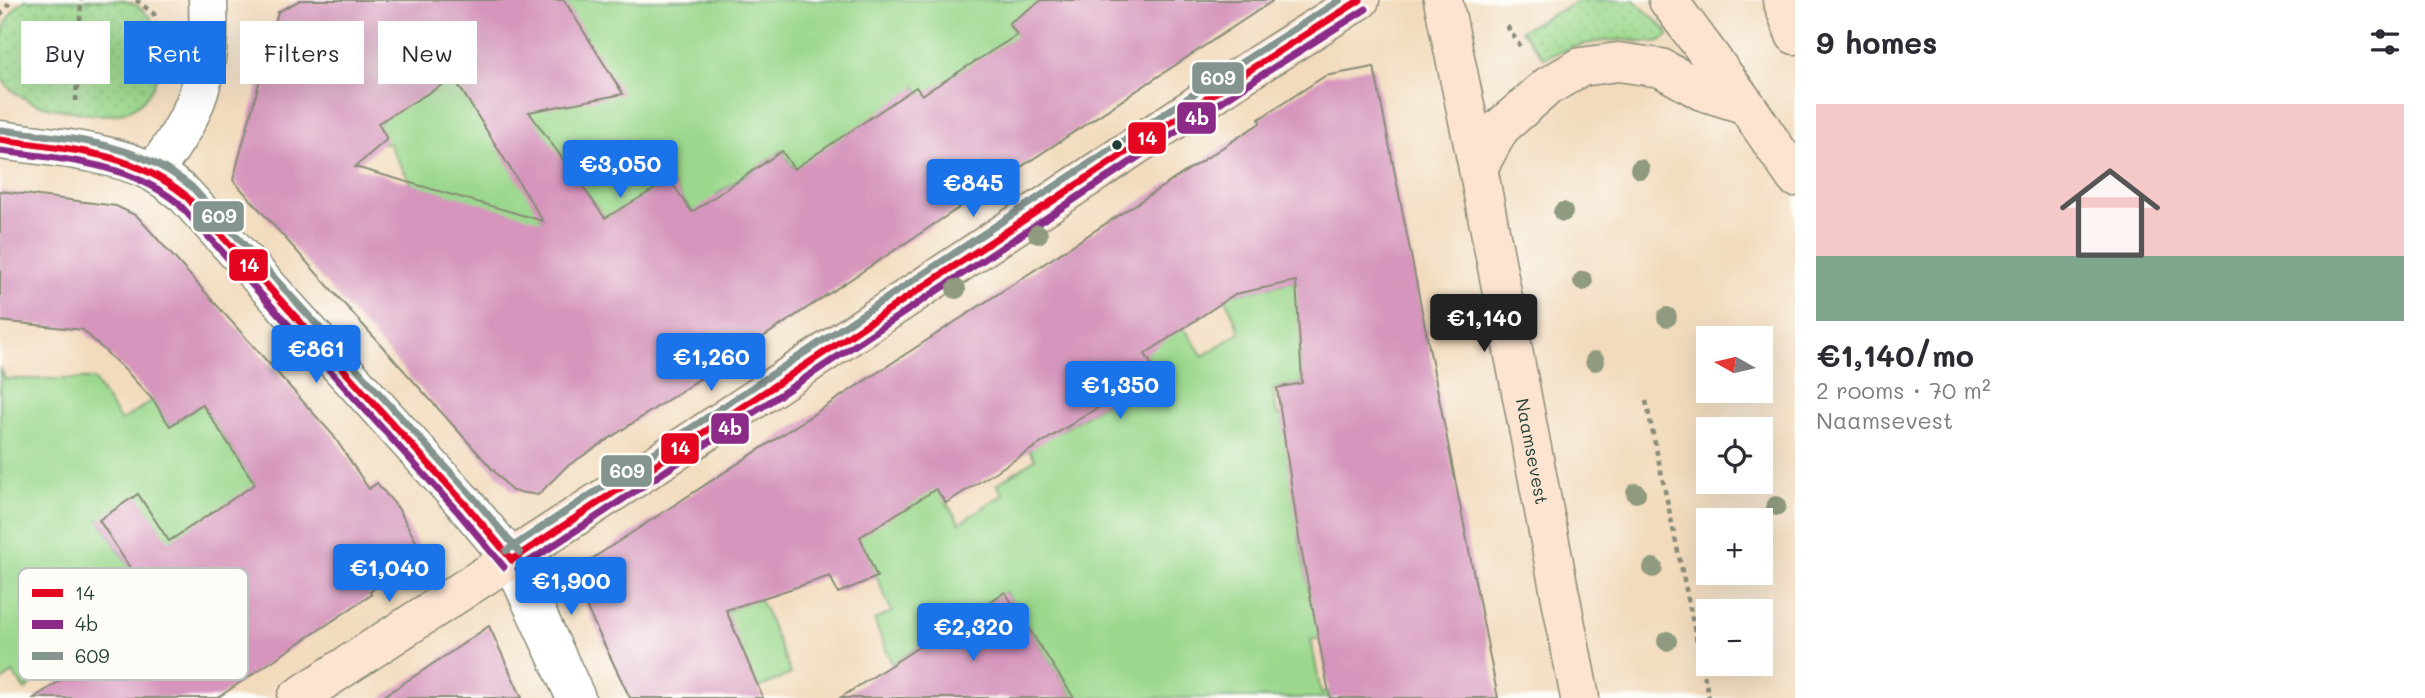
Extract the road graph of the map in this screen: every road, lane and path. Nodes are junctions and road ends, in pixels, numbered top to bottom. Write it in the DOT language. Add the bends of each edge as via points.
graph roads {
  1 [pos="12,0"];
  2 [pos="80,0"];
  3 [pos="136,0"];
  4 [pos="208,0"];
  5 [pos="1360,0"];
  6 [pos="1443,0"];
  7 [pos="1668,0"];
  8 [pos="1782,0"];
  9 [pos="0,15"];
  10 [pos="157,21"];
  11 [pos="1795,35"];
  12 [pos="1746,105"];
  13 [pos="76,112"];
  14 [pos="0,140"];
  15 [pos="1478,168"];
  16 [pos="153,172"];
  17 [pos="1795,177"];
  18 [pos="1646,401"];
  19 [pos="512,560"];
  20 [pos="297,698"];
  21 [pos="576,698"];
  22 [pos="1580,698"];
  23 [pos="1709,698"];
  1 -- 9 [label="path"];
  2 -- 13 [label="path"];
  3 -- 10 [label="path"];
  4 -- 16 [label="street" via="208,55 202,81 182,131"];
  5 -- 19 [label="main road"];
  6 -- 15 [label="main road, Naamsevest"];
  7 -- 12 [label="main road"];
  8 -- 11 [label="main road"];
  12 -- 15 [label="main road" via="1702,91 1661,68 1618,62 1581,67 1548,86 1500,128"];
  12 -- 17 [label="main road"];
  14 -- 16 [label="street" via="109,158"];
  15 -- 22 [label="main road, Naamsevest"];
  16 -- 19 [label="street" via="184,195"];
  18 -- 23 [label="path"];
  19 -- 20 [label="main road"];
  19 -- 21 [label="street"];
}
